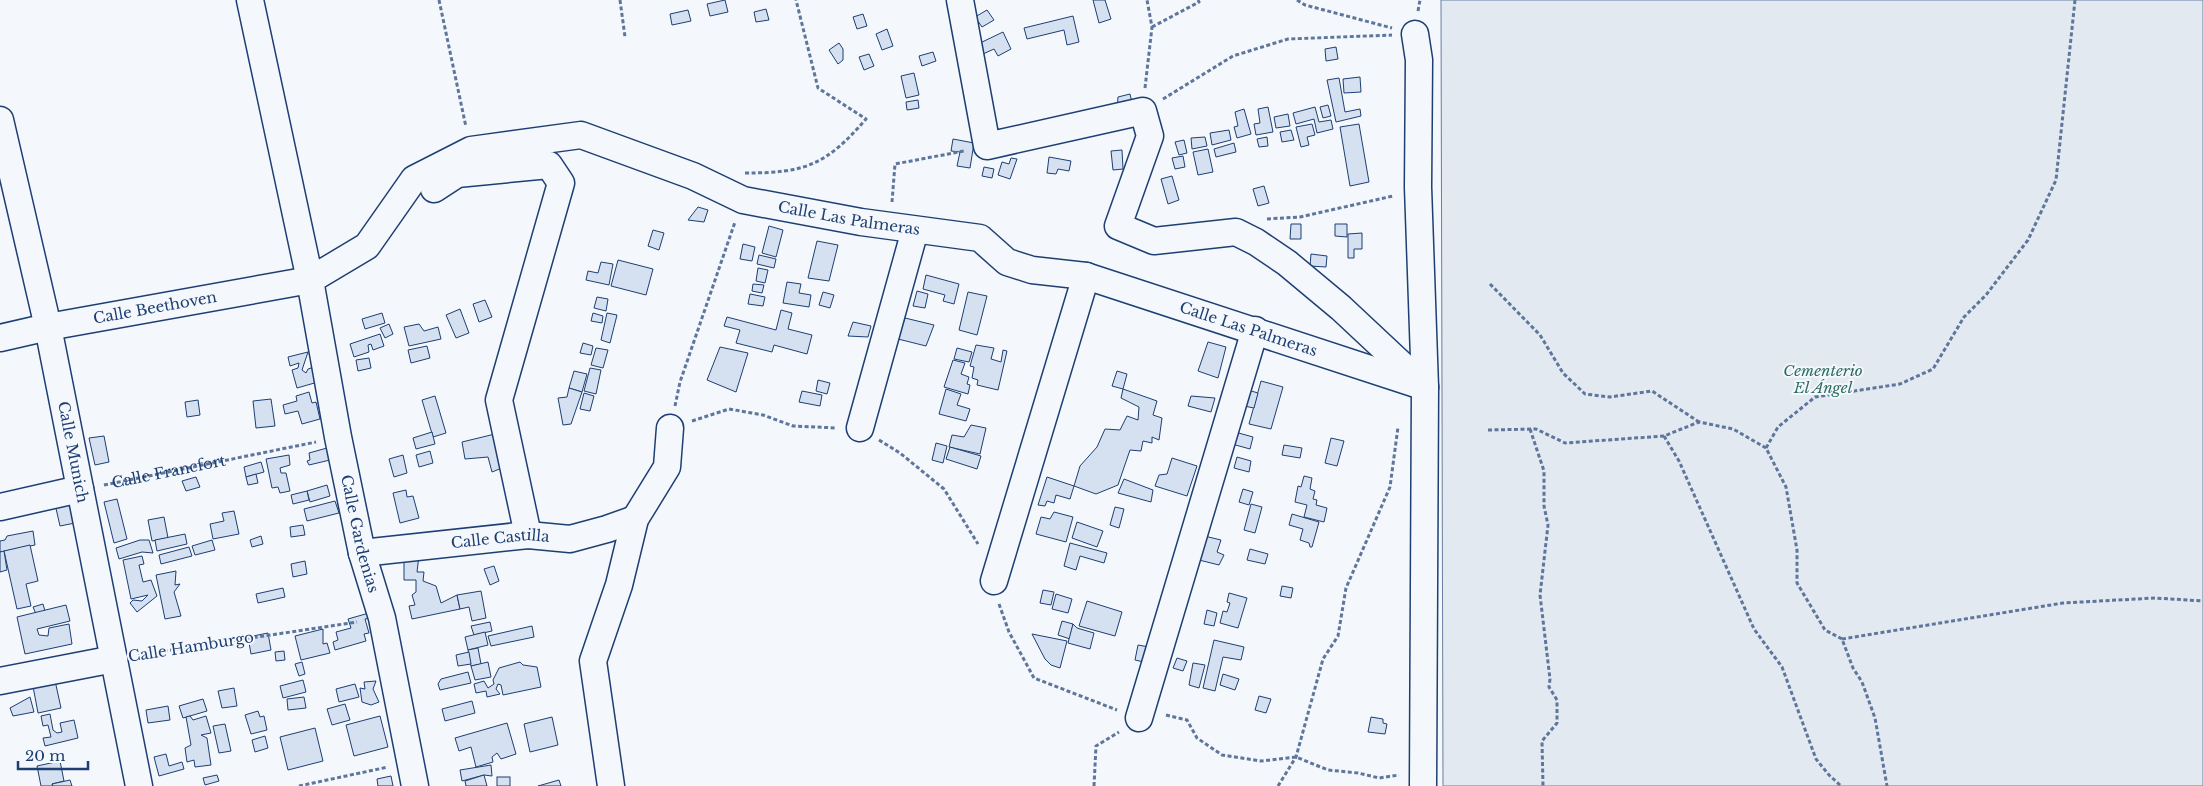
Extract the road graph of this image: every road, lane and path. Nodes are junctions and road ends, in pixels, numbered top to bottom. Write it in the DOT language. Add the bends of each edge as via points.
graph roads {
  1 [pos="250,0"];
  2 [pos="439,0"];
  3 [pos="620,0"];
  4 [pos="796,0"];
  5 [pos="960,0"];
  6 [pos="1147,0"];
  7 [pos="1198,0"];
  8 [pos="1297,0"];
  9 [pos="2075,0"];
  10 [pos="1152,27"];
  11 [pos="1415,34"];
  12 [pos="625,37"];
  13 [pos="1143,112"];
  14 [pos="0,120"];
  15 [pos="987,146"];
  16 [pos="471,150"];
  17 [pos="736,172"];
  18 [pos="1418,187"];
  19 [pos="743,200"];
  20 [pos="388,216"];
  21 [pos="861,222"];
  22 [pos="915,230"];
  23 [pos="1236,232"];
  24 [pos="1086,276"];
  25 [pos="310,280"];
  26 [pos="1490,284"];
  27 [pos="48,327"];
  28 [pos="1255,330"];
  29 [pos="0,338"];
  30 [pos="1425,386"];
  31 [pos="1699,422"];
  32 [pos="1399,423"];
  33 [pos="670,428"];
  34 [pos="860,428"];
  35 [pos="1530,429"];
  36 [pos="1488,430"];
  37 [pos="1664,436"];
  38 [pos="338,437"];
  39 [pos="1766,448"];
  40 [pos="80,490"];
  41 [pos="0,507"];
  42 [pos="635,519"];
  43 [pos="528,535"];
  44 [pos="979,546"];
  45 [pos="362,553"];
  46 [pos="994,581"];
  47 [pos="2203,601"];
  48 [pos="382,618"];
  49 [pos="1842,639"];
  50 [pos="114,659"];
  51 [pos="0,681"];
  52 [pos="1139,718"];
  53 [pos="1296,757"];
  54 [pos="413,774"];
  55 [pos="1422,778"];
  56 [pos="139,786"];
  57 [pos="299,786"];
  58 [pos="611,786"];
  59 [pos="1094,786"];
  60 [pos="1278,786"];
  61 [pos="1543,786"];
  62 [pos="1841,786"];
  63 [pos="1887,786"];
  1 -- 25 [label="street, Calle Gardenias"];
  2 -- 16 [label="path"];
  3 -- 12 [label="path"];
  4 -- 17 [label="path" via="818,88 866,119 845,143 818,162 782,172"];
  5 -- 15 [label="street"];
  6 -- 10 [label="path"];
  7 -- 10 [label="path"];
  8 -- 11 [label="path" via="1305,5"];
  9 -- 39 [label="path" via="2056,180 2019,254 1964,317 1933,369 1900,384 1815,397 1778,426"];
  10 -- 13 [label="path"];
  11 -- 13 [label="path" via="1288,39 1233,56"];
  11 -- 18 [label="street" via="1419,60"];
  13 -- 15 [label="street"];
  13 -- 23 [label="street" via="1150,136 1118,226 1154,240"];
  14 -- 27 [label="street, Calle Munich"];
  15 -- 21 [label="path" via="894,164 892,203"];
  16 -- 19 [label="street, Calle Las Palmeras" via="581,135 693,176"];
  16 -- 20 [label="street, Calle Las Palmeras" via="414,179"];
  18 -- 23 [label="path" via="1391,197 1334,210 1265,220"];
  18 -- 30 [label="street"];
  19 -- 21 [label="street, Calle Las Palmeras"];
  19 -- 33 [label="path" via="680,382"];
  20 -- 25 [label="street, Calle Las Palmeras" via="367,246"];
  20 -- 43 [label="street" via="458,174 549,165 561,183 499,400"];
  21 -- 22 [label="street, Calle Las Palmeras"];
  22 -- 24 [label="street, Calle Las Palmeras" via="980,238 1007,262 1032,270"];
  22 -- 34 [label="street"];
  23 -- 30 [label="street" via="1287,263"];
  24 -- 28 [label="street, Calle Las Palmeras"];
  24 -- 46 [label="street"];
  25 -- 27 [label="street, Calle Beethoven"];
  25 -- 38 [label="street, Calle Gardenias"];
  26 -- 31 [label="path" via="1540,335 1562,373 1585,394 1610,397 1652,391"];
  27 -- 29 [label="street, Calle Beethoven"];
  27 -- 40 [label="street, Calle Munich"];
  28 -- 30 [label="street, Calle Las Palmeras"];
  28 -- 52 [label="street"];
  30 -- 55 [label="street"];
  31 -- 37 [label="path"];
  31 -- 39 [label="path" via="1733,430"];
  32 -- 53 [label="path" via="1390,487 1346,588 1338,636 1323,659"];
  33 -- 34 [label="path" via="729,409 763,415 793,426"];
  33 -- 42 [label="street" via="666,467"];
  34 -- 44 [label="path" via="900,453 944,489"];
  35 -- 36 [label="path"];
  35 -- 37 [label="path" via="1565,443"];
  35 -- 61 [label="path" via="1544,471 1544,506 1548,524 1540,595 1549,687 1557,700 1557,722 1542,741"];
  37 -- 62 [label="path" via="1679,462 1754,629 1782,667 1816,759"];
  38 -- 40 [label="path, Calle Francfort"];
  38 -- 45 [label="street, Calle Gardenias"];
  39 -- 49 [label="path" via="1786,487 1797,550 1797,583 1825,630"];
  40 -- 41 [label="street"];
  40 -- 50 [label="street, Calle Munich"];
  42 -- 43 [label="street, Calle Castilla" via="570,539"];
  42 -- 58 [label="street" via="619,585 593,661"];
  43 -- 45 [label="street, Calle Castilla"];
  45 -- 48 [label="street, Calle Gardenias"];
  46 -- 52 [label="path" via="1009,632 1034,678"];
  47 -- 49 [label="path" via="2155,598 2063,603"];
  48 -- 50 [label="path, Calle Hamburgo"];
  48 -- 54 [label="street, Calle Gardenias"];
  49 -- 63 [label="path" via="1876,718"];
  50 -- 51 [label="street, Calle Hamburgo"];
  50 -- 56 [label="street, Calle Munich"];
  52 -- 53 [label="path" via="1160,714 1187,720 1197,738 1222,755 1261,761"];
  52 -- 59 [label="path" via="1096,746"];
  53 -- 55 [label="path" via="1328,770 1379,778"];
  53 -- 60 [label="path"];
  54 -- 57 [label="path"];
}
